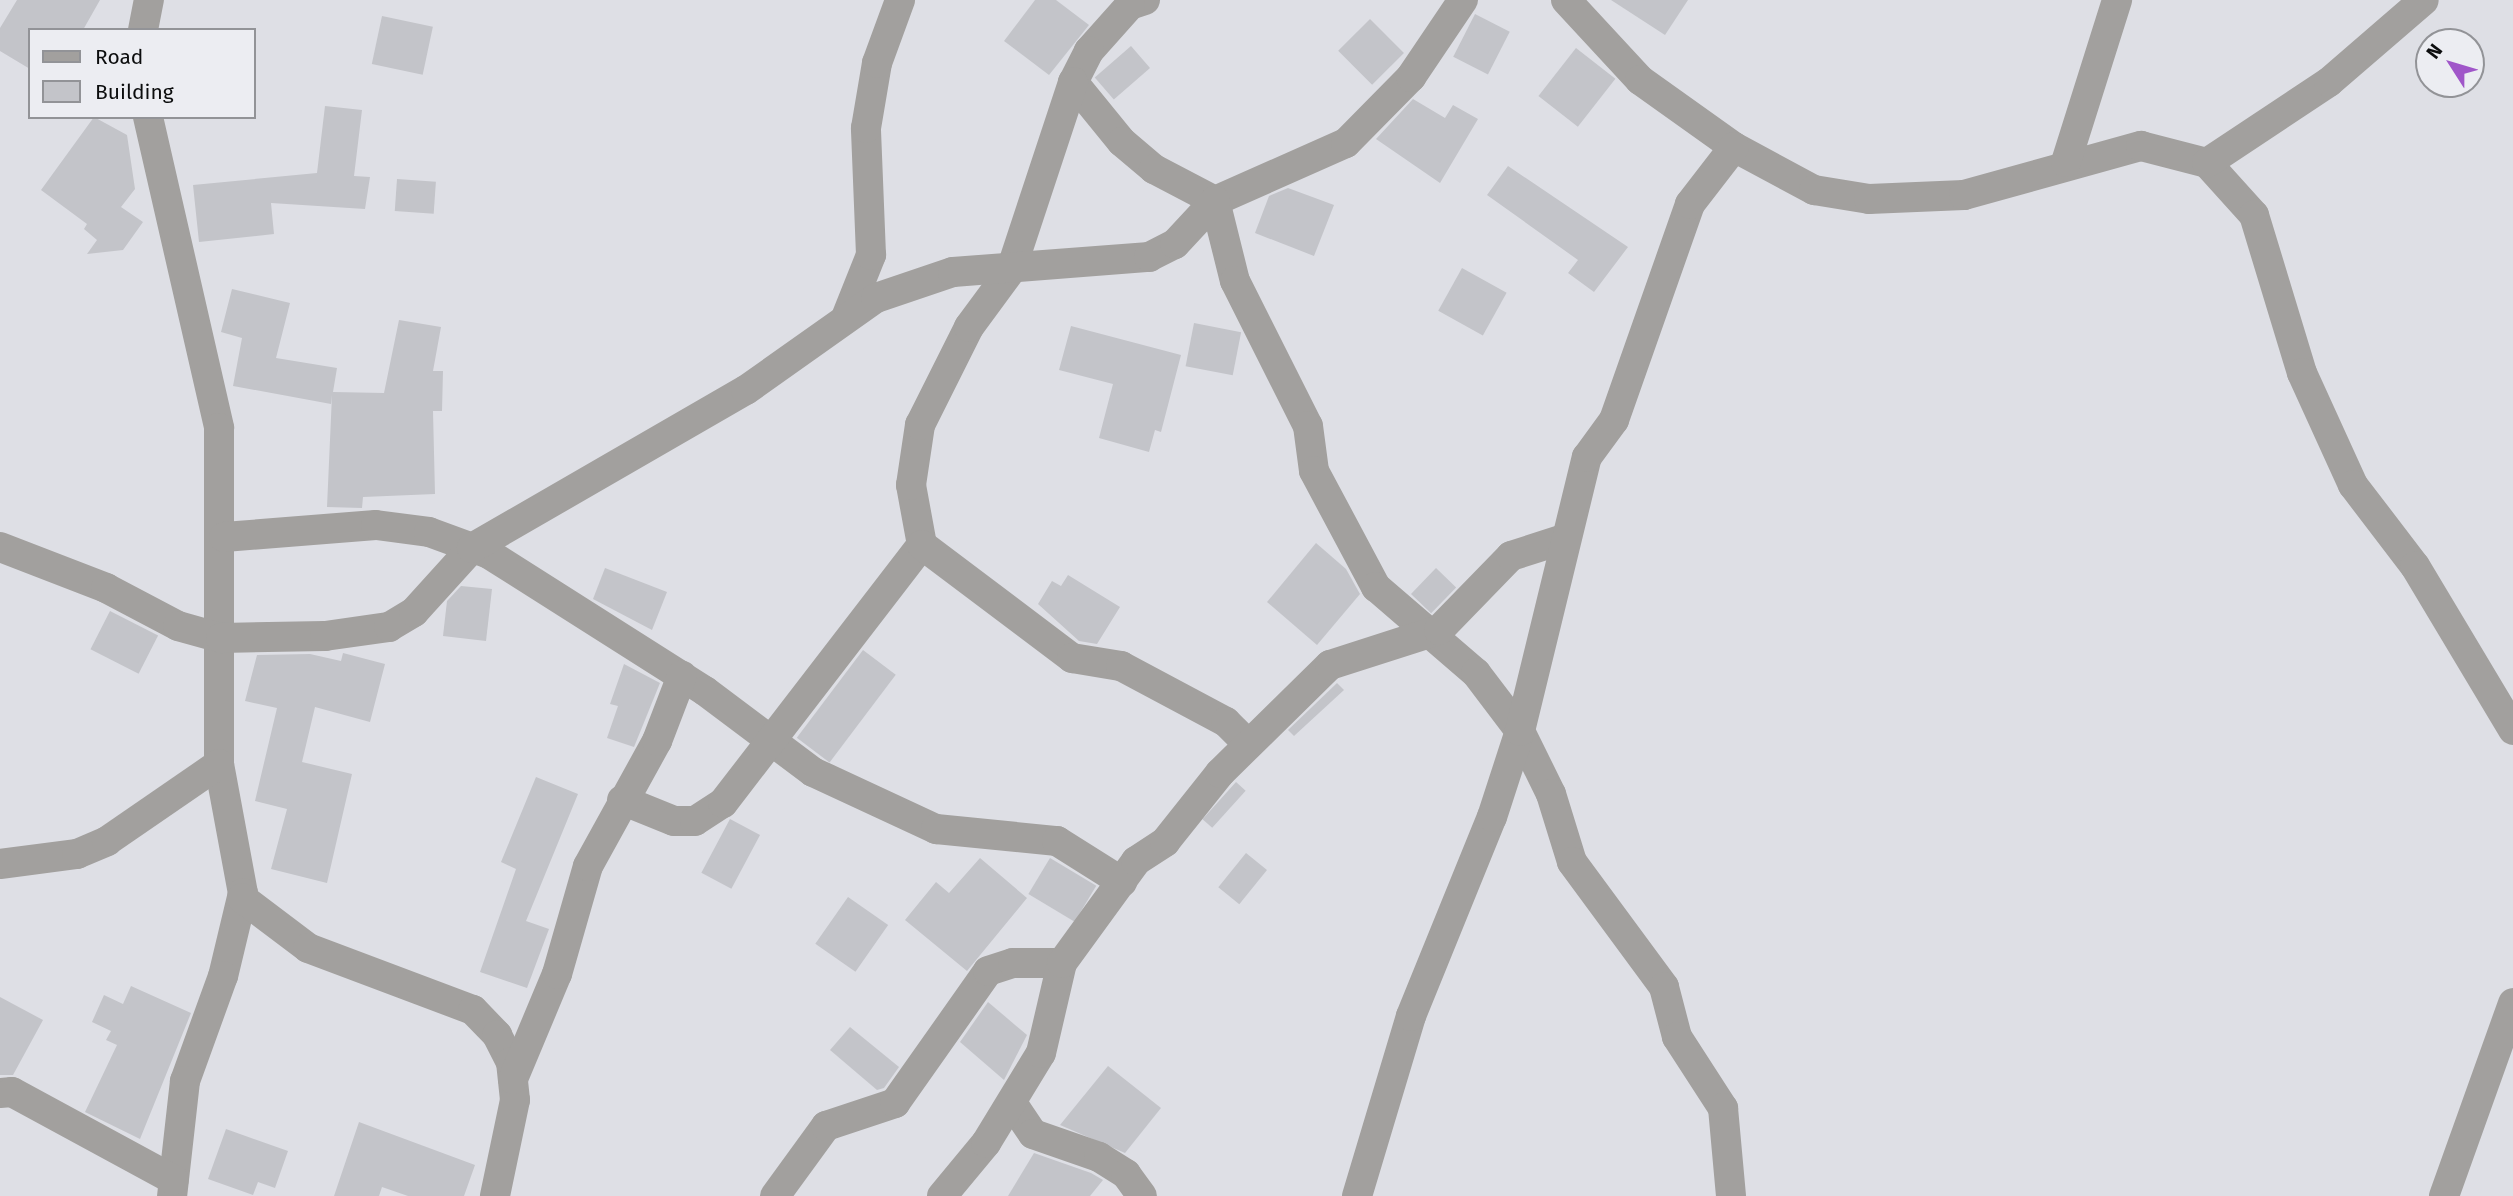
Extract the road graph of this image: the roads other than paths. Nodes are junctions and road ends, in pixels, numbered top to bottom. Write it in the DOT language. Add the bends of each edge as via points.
graph roads {
  1 [pos="149,0"];
  2 [pos="900,0"];
  3 [pos="1145,0"];
  4 [pos="1462,0"];
  5 [pos="1566,0"];
  6 [pos="2117,0"];
  7 [pos="2424,0"];
  8 [pos="143,28"];
  9 [pos="1073,82"];
  10 [pos="148,119"];
  11 [pos="1734,147"];
  12 [pos="2066,162"];
  13 [pos="2207,163"];
  14 [pos="1215,201"];
  15 [pos="1010,270"];
  16 [pos="847,316"];
  17 [pos="224,537"];
  18 [pos="1564,539"];
  19 [pos="922,545"];
  20 [pos="0,547"];
  21 [pos="472,548"];
  22 [pos="1424,635"];
  23 [pos="221,638"];
  24 [pos="682,676"];
  25 [pos="2513,730"];
  26 [pos="1520,731"];
  27 [pos="1248,744"];
  28 [pos="771,745"];
  29 [pos="219,764"];
  30 [pos="622,800"];
  31 [pos="0,864"];
  32 [pos="1122,883"];
  33 [pos="242,898"];
  34 [pos="1062,963"];
  35 [pos="2513,1003"];
  36 [pos="513,1079"];
  37 [pos="0,1093"];
  38 [pos="1012,1103"];
  39 [pos="173,1188"];
  40 [pos="495,1196"];
  41 [pos="775,1196"];
  42 [pos="942,1196"];
  43 [pos="1142,1196"];
  44 [pos="1357,1196"];
  45 [pos="1731,1196"];
  46 [pos="2444,1196"];
  1 -- 8 [label="street"];
  2 -- 16 [label="street" via="877,63 866,128 871,255"];
  3 -- 9 [label="street" via="1130,5 1089,51"];
  4 -- 14 [label="street" via="1411,77 1346,143"];
  5 -- 11 [label="street" via="1640,80"];
  6 -- 12 [label="street"];
  7 -- 13 [label="street" via="2329,82"];
  9 -- 14 [label="street" via="1133,151"];
  9 -- 15 [label="street"];
  10 -- 17 [label="street" via="219,428"];
  11 -- 12 [label="street" via="1814,190 1869,199 1964,195"];
  11 -- 18 [label="street" via="1689,204 1614,419 1587,457 1580,503"];
  12 -- 13 [label="street" via="2141,146"];
  13 -- 25 [label="street" via="2254,215 2302,373 2353,485 2415,566"];
  14 -- 15 [label="street" via="1175,244 1149,257"];
  14 -- 22 [label="street" via="1236,281 1308,426 1314,471 1376,587"];
  15 -- 16 [label="street" via="953,272 876,298"];
  15 -- 19 [label="street" via="963,337 920,425 911,485"];
  16 -- 21 [label="street" via="746,390"];
  17 -- 21 [label="street" via="376,525 429,532"];
  17 -- 23 [label="street"];
  18 -- 22 [label="street" via="1511,556 1439,629"];
  18 -- 26 [label="street"];
  19 -- 27 [label="street" via="1072,658 1121,666 1226,722"];
  19 -- 28 [label="street"];
  20 -- 23 [label="street" via="106,588 178,626"];
  21 -- 23 [label="street" via="414,612 389,627 325,636"];
  21 -- 24 [label="street"];
  22 -- 26 [label="street" via="1476,673"];
  22 -- 27 [label="street" via="1330,665"];
  23 -- 29 [label="street"];
  24 -- 28 [label="street"];
  24 -- 30 [label="street" via="657,741"];
  26 -- 44 [label="street" via="1492,817 1411,1016"];
  26 -- 45 [label="street" via="1551,794 1572,862 1664,987 1676,1037 1723,1108"];
  27 -- 32 [label="street"];
  28 -- 30 [label="street" via="723,803 695,821 674,821"];
  28 -- 32 [label="street" via="916,824 1057,841"];
  29 -- 31 [label="street" via="107,841 77,855"];
  29 -- 33 [label="street"];
  30 -- 36 [label="street" via="588,866 557,974"];
  32 -- 34 [label="street"];
  33 -- 36 [label="street" via="308,948 473,1010 497,1035"];
  33 -- 39 [label="street" via="223,976 185,1082"];
  34 -- 38 [label="street" via="1041,1053"];
  34 -- 41 [label="street" via="1013,963 988,971 895,1103 826,1126"];
  35 -- 46 [label="street"];
  36 -- 40 [label="street" via="509,1150"];
  37 -- 39 [label="street" via="12,1092"];
  38 -- 42 [label="street"];
  38 -- 43 [label="street" via="1033,1134 1098,1157 1126,1174"];
}
